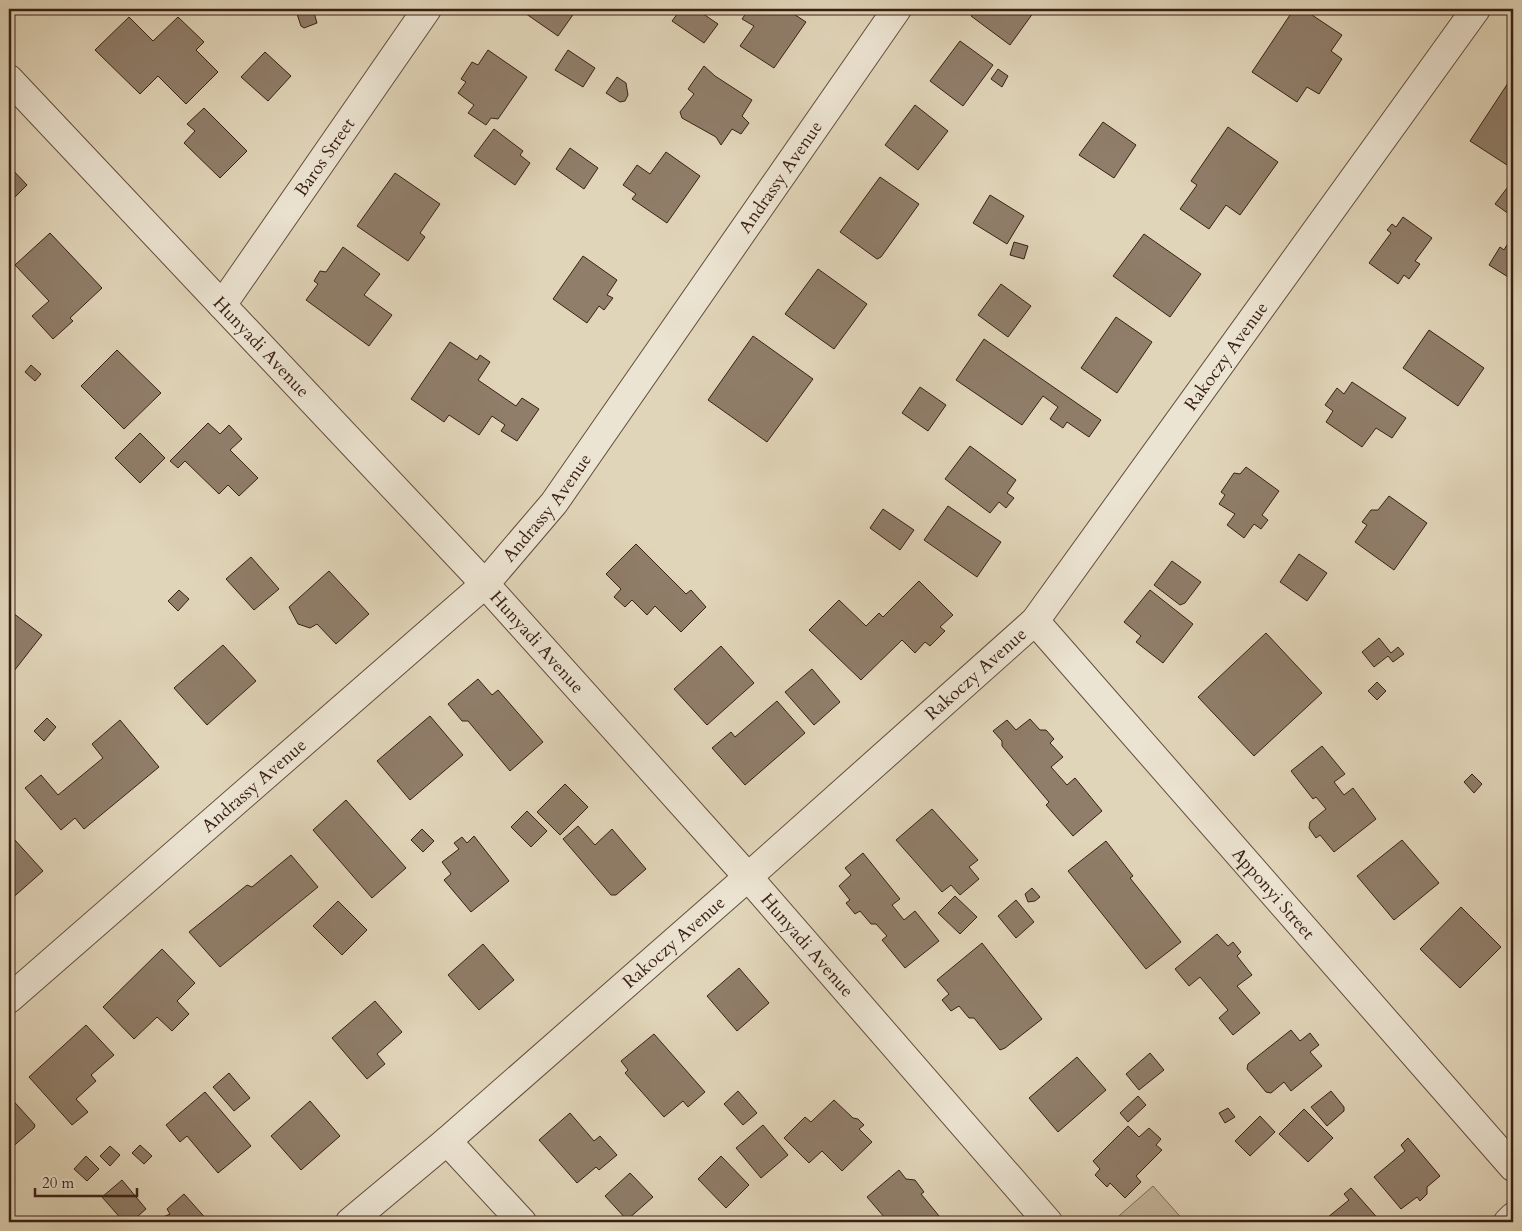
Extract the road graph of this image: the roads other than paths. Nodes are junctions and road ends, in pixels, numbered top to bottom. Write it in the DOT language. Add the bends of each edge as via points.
graph roads {
  1 [pos="427,9"];
  2 [pos="897,9"];
  3 [pos="1476,9"];
  4 [pos="9,79"];
  5 [pos="222,305"];
  6 [pos="485,584"];
  7 [pos="1035,621"];
  8 [pos="748,876"];
  9 [pos="9,999"];
  10 [pos="447,1141"];
  11 [pos="1513,1167"];
  12 [pos="1513,1217"];
  13 [pos="350,1222"];
  14 [pos="522,1222"];
  15 [pos="1048,1222"];
  16 [pos="1508,1222"];
  1 -- 5 [label="street, Baros Street"];
  2 -- 6 [label="street, Andrassy Avenue" via="554,502"];
  3 -- 7 [label="street, Rakoczy Avenue"];
  4 -- 5 [label="street, Hunyadi Avenue"];
  5 -- 6 [label="street, Hunyadi Avenue"];
  6 -- 8 [label="street, Hunyadi Avenue"];
  6 -- 9 [label="street, Andrassy Avenue"];
  7 -- 8 [label="street, Rakoczy Avenue"];
  7 -- 11 [label="street, Apponyi Street"];
  8 -- 10 [label="street, Rakoczy Avenue"];
  8 -- 15 [label="street, Hunyadi Avenue"];
  10 -- 13 [label="street, Rakoczy Avenue"];
  10 -- 14 [label="street"];
  12 -- 16 [label="street"];
}
